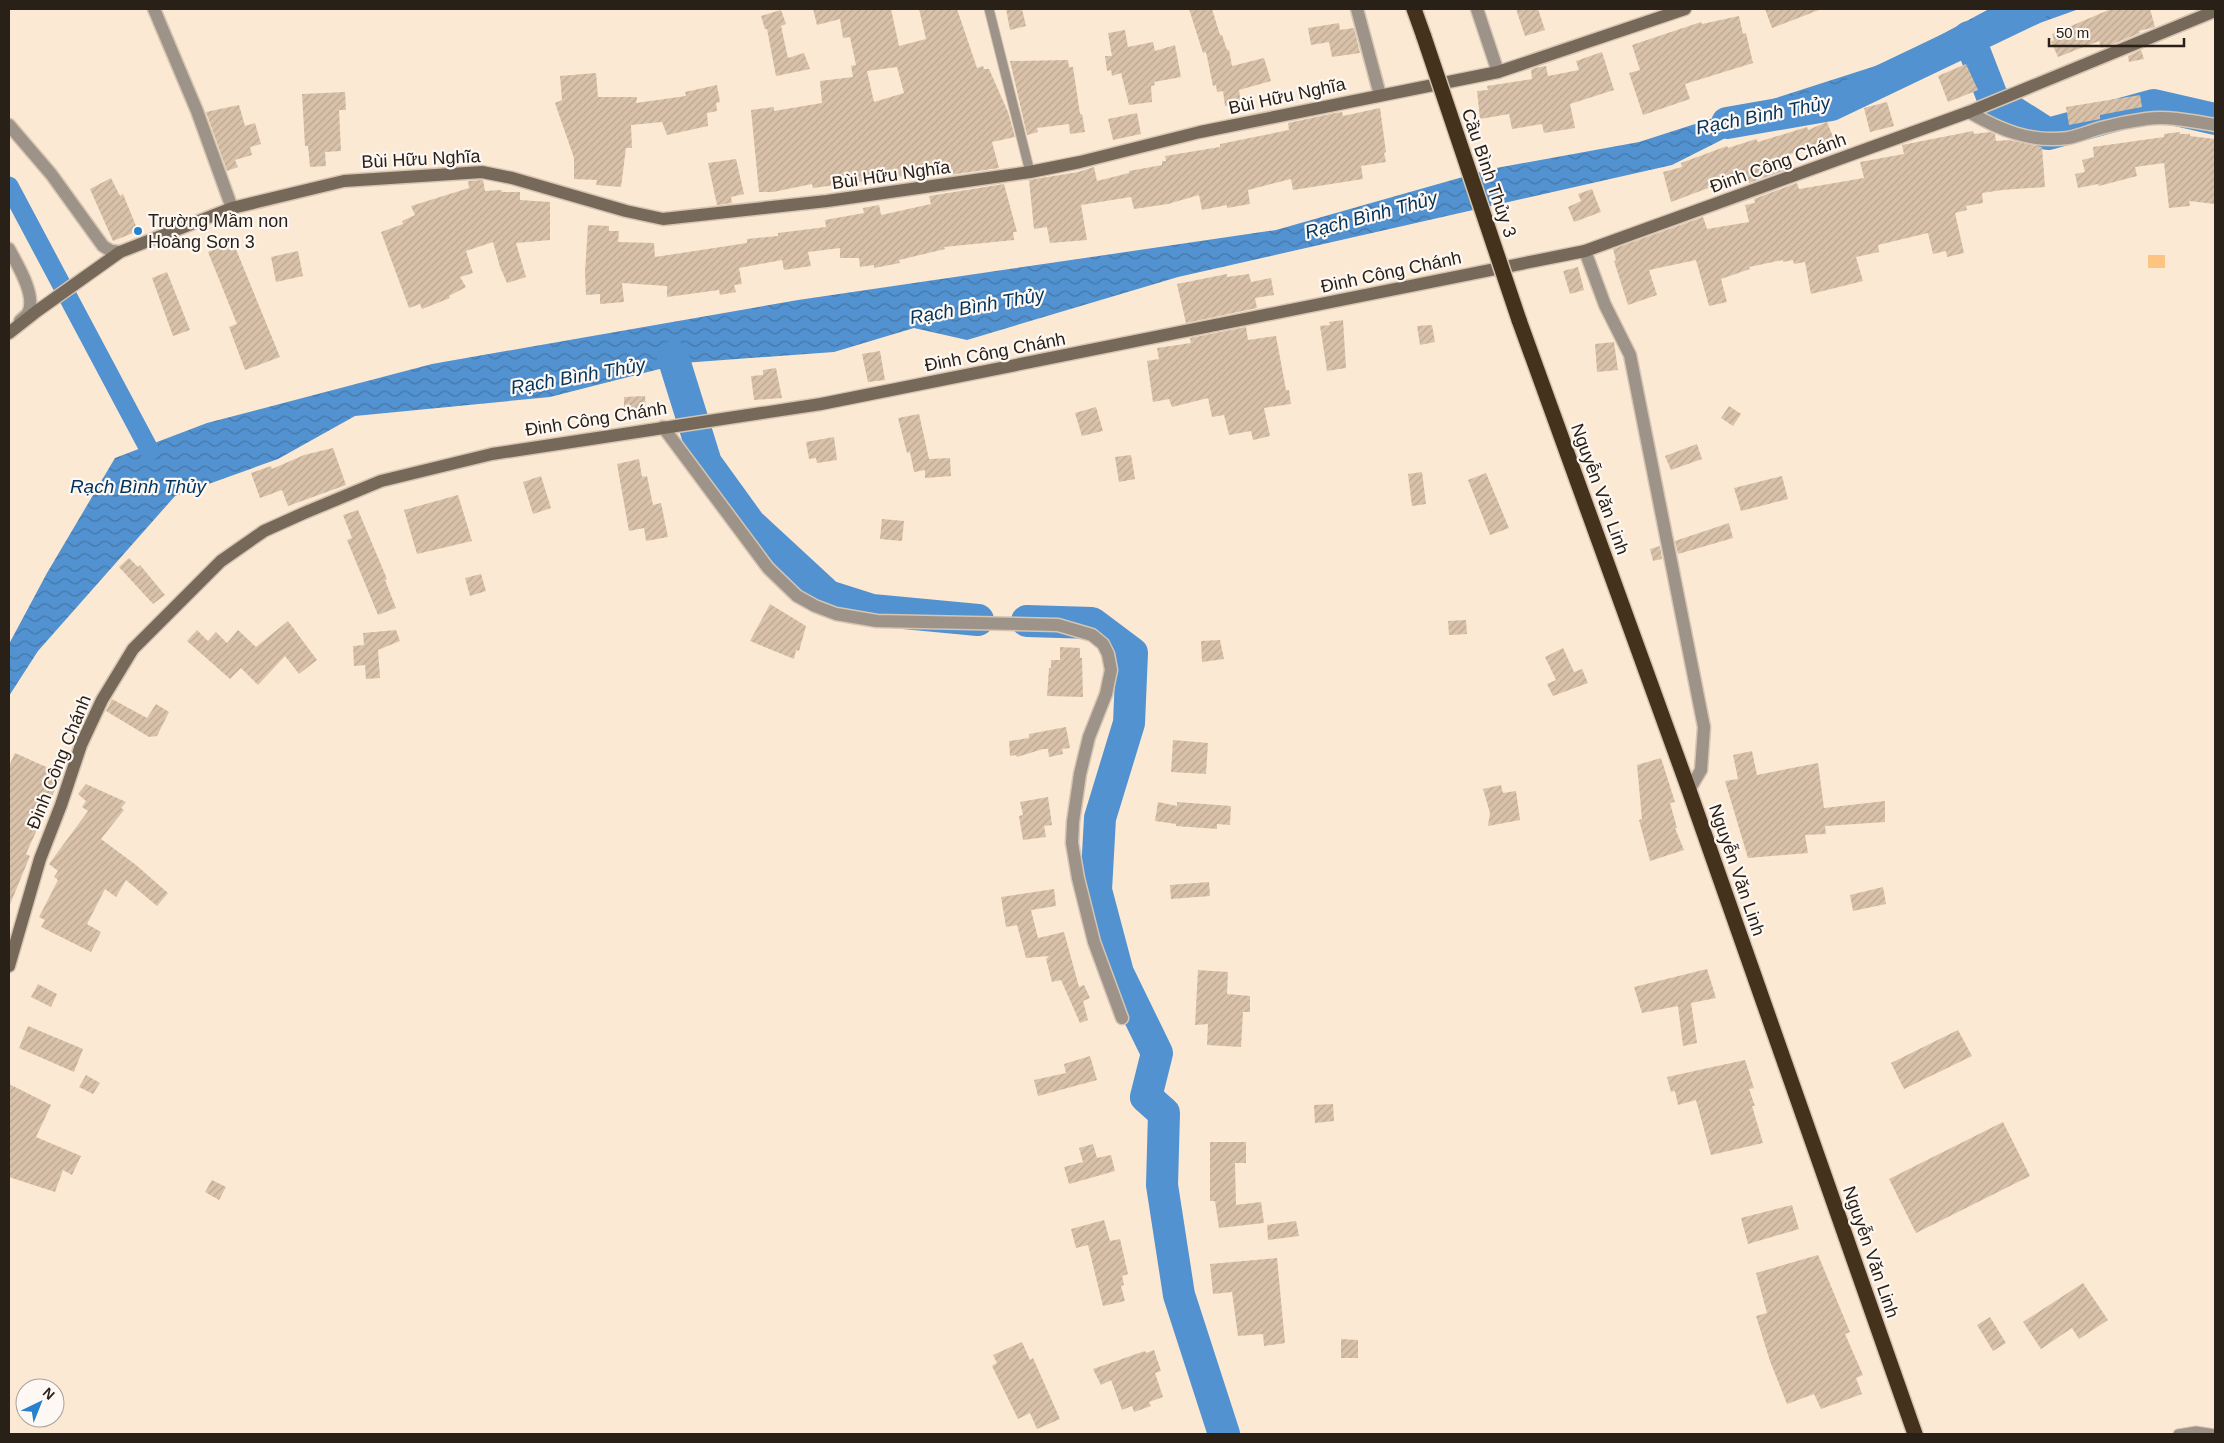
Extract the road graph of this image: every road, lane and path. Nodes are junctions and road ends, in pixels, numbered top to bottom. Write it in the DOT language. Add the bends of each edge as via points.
graph roads {
  1 [pos="154,9"];
  2 [pos="989,9"];
  3 [pos="1357,9"];
  4 [pos="1414,9"];
  5 [pos="1477,9"];
  6 [pos="1685,9"];
  7 [pos="2215,10"];
  8 [pos="1498,72"];
  9 [pos="1380,95"];
  10 [pos="1969,112"];
  11 [pos="2215,125"];
  12 [pos="9,126"];
  13 [pos="1030,172"];
  14 [pos="232,208"];
  15 [pos="9,250"];
  16 [pos="1585,251"];
  17 [pos="120,252"];
  18 [pos="1519,320"];
  19 [pos="10,332"];
  20 [pos="666,426"];
  21 [pos="1689,790"];
  22 [pos="9,966"];
  23 [pos="1122,1018"];
  24 [pos="1915,1434"];
  25 [pos="2178,1434"];
  26 [pos="2215,1434"];
  1 -- 14 [label="street"];
  2 -- 13 [label="lane"];
  3 -- 9 [label="street"];
  4 -- 18 [label="highway, Cầu Bình Thủy 3, bridge"];
  5 -- 8 [label="street"];
  6 -- 8 [label="street, Bùi Hữu Nghĩa"];
  7 -- 10 [label="street, Đinh Công Chánh"];
  8 -- 9 [label="street, Bùi Hữu Nghĩa"];
  9 -- 13 [label="street, Bùi Hữu Nghĩa" via="1200,132"];
  10 -- 11 [label="street" via="2016,136 2054,139 2147,119"];
  10 -- 16 [label="street, Đinh Công Chánh"];
  12 -- 17 [label="street" via="51,174 103,246"];
  13 -- 14 [label="street, Bùi Hữu Nghĩa" via="828,202 663,219 482,172 344,181"];
  14 -- 17 [label="street, Bùi Hữu Nghĩa"];
  15 -- 19 [label="street" via="26,283 30,301 29,312"];
  16 -- 20 [label="street, Đinh Công Chánh" via="831,403"];
  16 -- 21 [label="street" via="1605,305 1630,355 1704,727 1701,770"];
  17 -- 19 [label="street, Bùi Hữu Nghĩa"];
  18 -- 21 [label="highway, Nguyễn Văn Linh"];
  20 -- 22 [label="street, Đinh Công Chánh" via="492,454 381,482 264,531 221,560 133,649 102,700 81,745 40,859"];
  20 -- 23 [label="street" via="768,568 797,596 815,606 836,614 877,621 1058,625 1092,635 1103,644 1111,670 1080,774 1072,843 1094,942"];
  21 -- 24 [label="highway, Nguyễn Văn Linh"];
  25 -- 26 [label="lane" via="2196,1431"];
}
